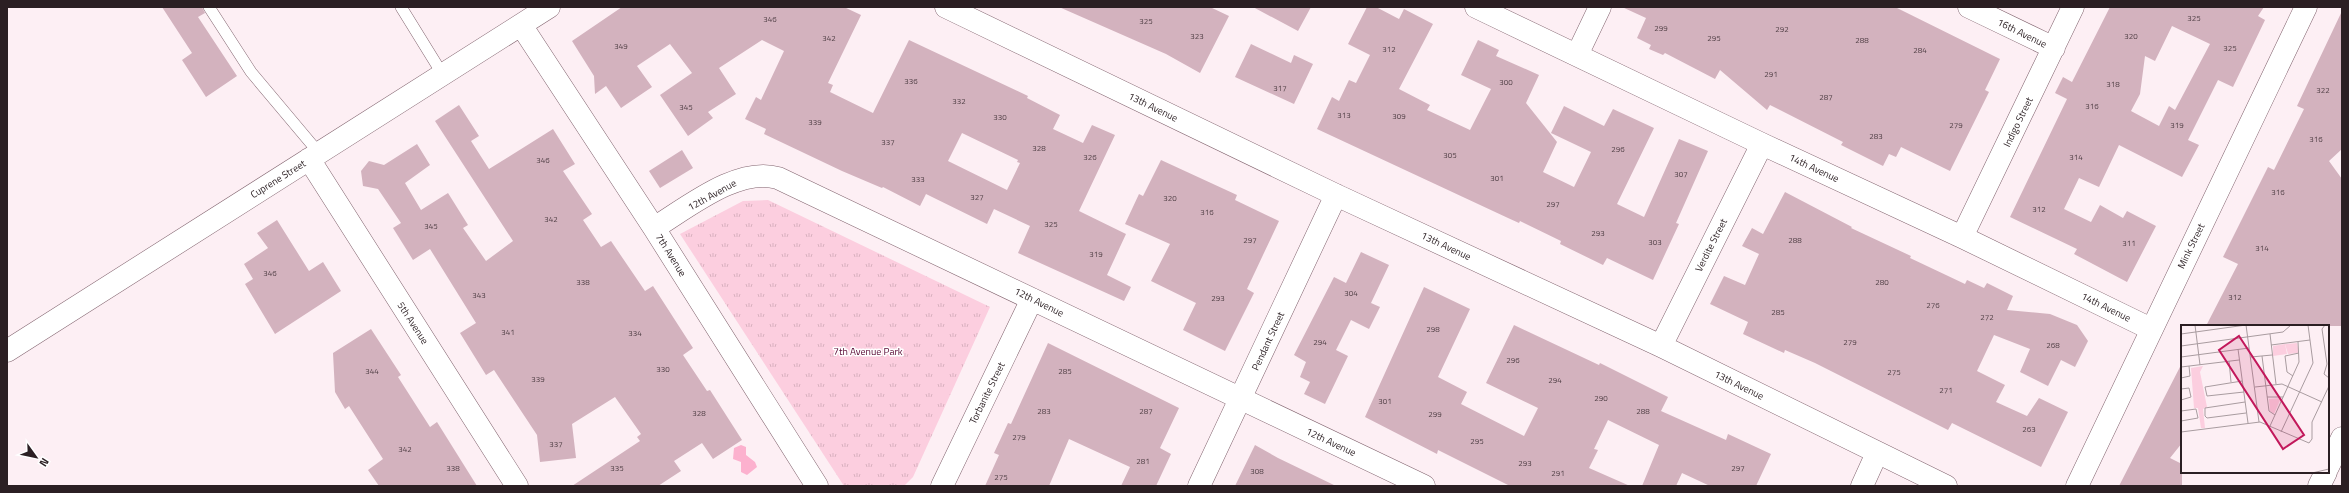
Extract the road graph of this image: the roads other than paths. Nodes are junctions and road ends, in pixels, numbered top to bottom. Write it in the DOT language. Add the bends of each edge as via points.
graph roads {
  1 [pos="210,7"];
  2 [pos="401,7"];
  3 [pos="549,7"];
  4 [pos="946,7"];
  5 [pos="1476,7"];
  6 [pos="1600,7"];
  7 [pos="1969,7"];
  8 [pos="2073,7"];
  9 [pos="2306,7"];
  10 [pos="521,25"];
  11 [pos="2054,48"];
  12 [pos="1577,55"];
  13 [pos="443,75"];
  14 [pos="1762,144"];
  15 [pos="314,156"];
  16 [pos="1336,195"];
  17 [pos="654,228"];
  18 [pos="1962,237"];
  19 [pos="1032,299"];
  20 [pos="2151,329"];
  21 [pos="1661,346"];
  22 [pos="7,351"];
  23 [pos="1241,398"];
  24 [pos="2342,438"];
  25 [pos="1877,453"];
  26 [pos="2329,465"];
  27 [pos="2326,473"];
  28 [pos="517,486"];
  29 [pos="817,486"];
  30 [pos="942,486"];
  31 [pos="1199,486"];
  32 [pos="1424,486"];
  33 [pos="1862,486"];
  34 [pos="1946,486"];
  35 [pos="2077,486"];
  36 [pos="2319,486"];
  1 -- 15 [label="lane" via="251,72"];
  2 -- 13 [label="lane"];
  3 -- 10 [label="street, Cuprene Street"];
  4 -- 16 [label="street, 13th Avenue"];
  5 -- 12 [label="street, 14th Avenue"];
  6 -- 12 [label="street"];
  7 -- 11 [label="street, 16th Avenue"];
  8 -- 11 [label="street, Indigo Street"];
  9 -- 20 [label="street, Mink Street"];
  10 -- 13 [label="street, Cuprene Street"];
  10 -- 17 [label="street, 7th Avenue"];
  11 -- 18 [label="street, Indigo Street"];
  12 -- 14 [label="street, 14th Avenue"];
  13 -- 15 [label="street, Cuprene Street"];
  14 -- 18 [label="street, 14th Avenue"];
  14 -- 21 [label="street, Verdite Street"];
  15 -- 22 [label="street, Cuprene Street"];
  15 -- 28 [label="street, 5th Avenue"];
  16 -- 21 [label="street, 13th Avenue"];
  16 -- 23 [label="street, Pendant Street"];
  17 -- 19 [label="street, 12th Avenue" via="722,187 748,176 772,176"];
  17 -- 29 [label="street, 7th Avenue"];
  18 -- 20 [label="street, 14th Avenue"];
  19 -- 23 [label="street, 12th Avenue"];
  19 -- 30 [label="street, Torbanite Street"];
  20 -- 35 [label="street, Mink Street"];
  21 -- 25 [label="street, 13th Avenue"];
  23 -- 31 [label="street, Pendant Street"];
  23 -- 32 [label="street, 12th Avenue"];
  24 -- 26 [label="street"];
  25 -- 33 [label="street"];
  25 -- 34 [label="street, 13th Avenue"];
  27 -- 36 [label="street"];
}
